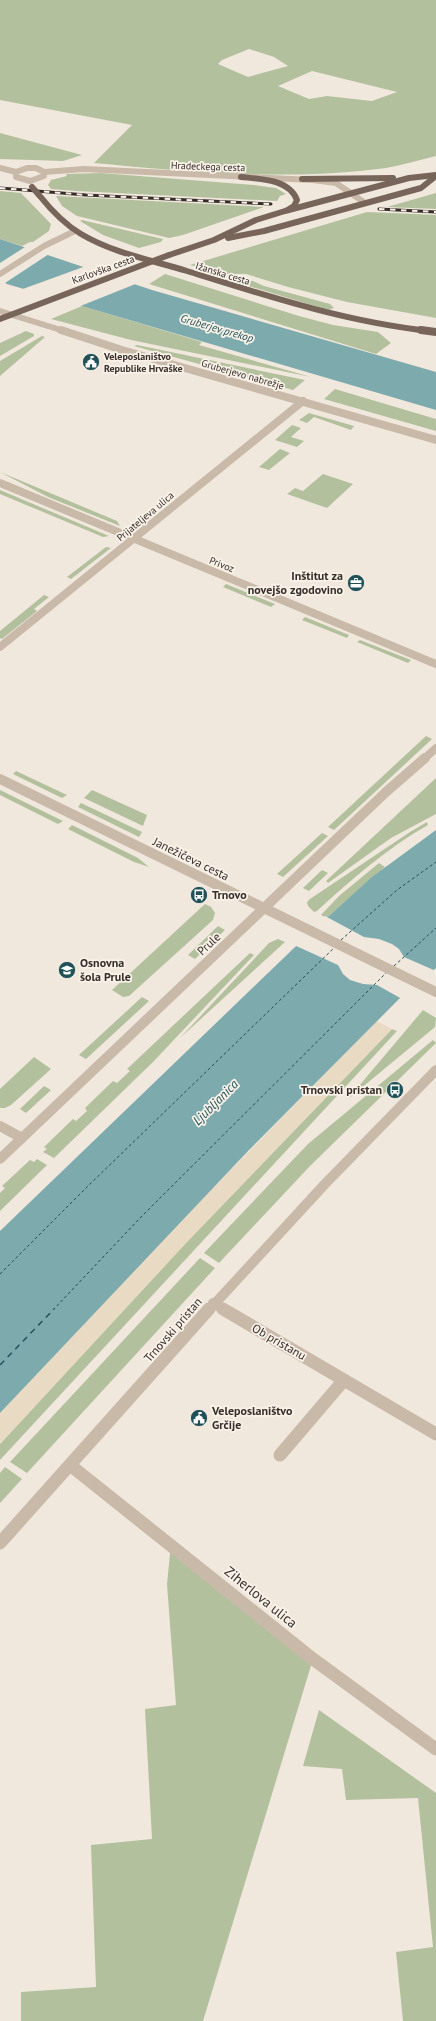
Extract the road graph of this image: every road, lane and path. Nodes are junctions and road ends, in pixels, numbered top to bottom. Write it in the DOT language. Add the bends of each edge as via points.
graph roads {
  1 [pos="0,168"];
  2 [pos="16,172"];
  3 [pos="44,172"];
  4 [pos="436,176"];
  5 [pos="241,177"];
  6 [pos="409,178"];
  7 [pos="302,179"];
  8 [pos="31,184"];
  9 [pos="350,193"];
  10 [pos="365,203"];
  11 [pos="285,211"];
  12 [pos="75,231"];
  13 [pos="214,240"];
  14 [pos="0,274"];
  15 [pos="0,311"];
  16 [pos="0,319"];
  17 [pos="436,332"];
  18 [pos="303,402"];
  19 [pos="436,440"];
  20 [pos="0,482"];
  21 [pos="134,540"];
  22 [pos="0,647"];
  23 [pos="436,664"];
  24 [pos="436,748"];
  25 [pos="0,779"];
  26 [pos="264,909"];
  27 [pos="436,992"];
  28 [pos="436,1070"];
  29 [pos="0,1126"];
  30 [pos="22,1138"];
  31 [pos="0,1159"];
  32 [pos="213,1303"];
  33 [pos="344,1380"];
  34 [pos="436,1434"];
  35 [pos="280,1455"];
  36 [pos="70,1465"];
  37 [pos="0,1542"];
  38 [pos="436,1749"];
  1 -- 2 [label="street"];
  2 -- 3 [label="street, Hradeckega cesta" via="30,168"];
  2 -- 8 [label="street" via="17,179"];
  3 -- 5 [label="street, Hradeckega cesta" via="84,169"];
  3 -- 8 [label="street" via="42,178"];
  4 -- 6 [label="main road"];
  4 -- 10 [label="main road, Karlovška cesta" via="421,188"];
  5 -- 7 [label="street, Hradeckega cesta"];
  5 -- 11 [label="main road" via="282,185 293,191 297,197 296,203"];
  6 -- 7 [label="main road"];
  6 -- 9 [label="main road, Karlovška cesta"];
  7 -- 9 [label="street, Hradeckega cesta" via="332,182"];
  8 -- 12 [label="main road, Ižanska cesta, bridge" via="46,205"];
  9 -- 10 [label="street, Hradeckega cesta"];
  9 -- 11 [label="main road, Karlovška cesta"];
  10 -- 13 [label="main road, Karlovška cesta" via="264,232"];
  11 -- 13 [label="main road, Karlovška cesta" via="256,220"];
  12 -- 14 [label="street" via="44,246"];
  12 -- 17 [label="main road, Ižanska cesta" via="109,247 324,314 373,324"];
  13 -- 16 [label="main road, Karlovška cesta, bridge"];
  15 -- 18 [label="street, Gruberjevo nabrežje" via="122,350"];
  18 -- 19 [label="street, Gruberjevo nabrežje"];
  18 -- 21 [label="street, Prijateljeva ulica"];
  20 -- 21 [label="street, Privoz"];
  21 -- 22 [label="street, Prijateljeva ulica"];
  21 -- 23 [label="street, Privoz"];
  24 -- 26 [label="street, Prule" via="386,792"];
  25 -- 26 [label="street, Janežičeva cesta"];
  26 -- 27 [label="street, Janežičeva cesta"];
  26 -- 30 [label="street, Prule"];
  28 -- 32 [label="street, Trnovski pristan" via="380,1125"];
  29 -- 30 [label="street"];
  30 -- 31 [label="street, Prule"];
  32 -- 33 [label="street, Ob pristanu"];
  32 -- 36 [label="street, Trnovski pristan"];
  33 -- 34 [label="street, Ob pristanu"];
  33 -- 35 [label="street"];
  36 -- 37 [label="street, Trnovski pristan"];
  36 -- 38 [label="street, Ziherlova ulica" via="314,1659"];
}
